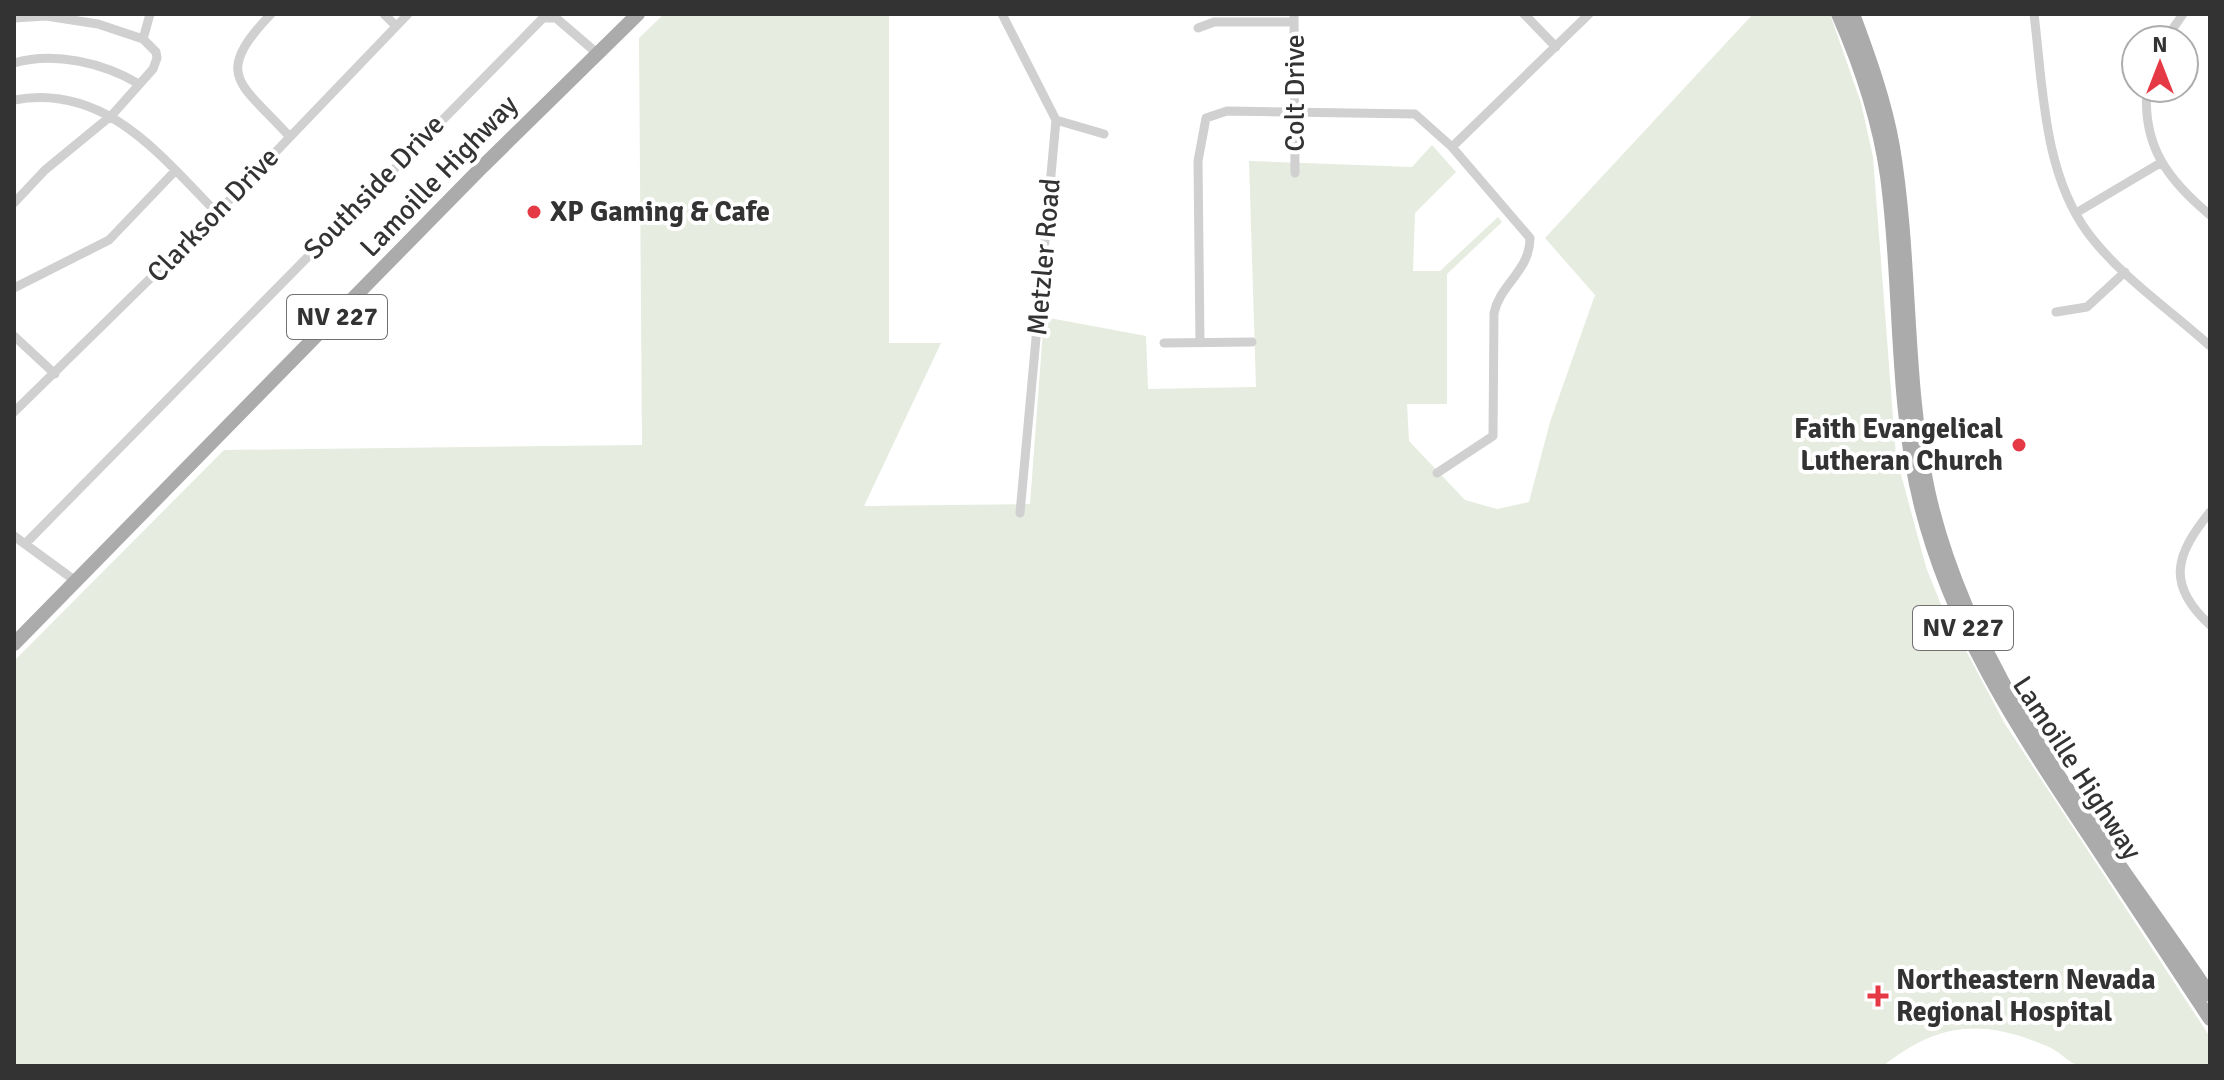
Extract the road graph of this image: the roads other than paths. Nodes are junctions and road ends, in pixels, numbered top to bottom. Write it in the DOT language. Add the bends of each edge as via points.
graph roads {
  1 [pos="150,14"];
  2 [pos="271,14"];
  3 [pos="384,14"];
  4 [pos="408,14"];
  5 [pos="638,14"];
  6 [pos="1002,14"];
  7 [pos="1524,14"];
  8 [pos="1589,14"];
  9 [pos="1838,14"];
  10 [pos="1853,14"];
  11 [pos="2034,14"];
  12 [pos="14,18"];
  13 [pos="1294,18"];
  14 [pos="396,26"];
  15 [pos="1198,28"];
  16 [pos="143,39"];
  17 [pos="1556,47"];
  18 [pos="598,54"];
  19 [pos="14,63"];
  20 [pos="139,84"];
  21 [pos="14,100"];
  22 [pos="2147,104"];
  23 [pos="1295,112"];
  24 [pos="112,115"];
  25 [pos="1056,120"];
  26 [pos="1104,134"];
  27 [pos="289,136"];
  28 [pos="1452,147"];
  29 [pos="2162,162"];
  30 [pos="175,171"];
  31 [pos="1295,173"];
  32 [pos="14,203"];
  33 [pos="217,213"];
  34 [pos="2076,213"];
  35 [pos="2210,215"];
  36 [pos="2125,272"];
  37 [pos="14,288"];
  38 [pos="2056,312"];
  39 [pos="14,336"];
  40 [pos="1252,342"];
  41 [pos="1164,343"];
  42 [pos="1200,343"];
  43 [pos="2210,346"];
  44 [pos="55,374"];
  45 [pos="14,412"];
  46 [pos="1437,473"];
  47 [pos="2210,512"];
  48 [pos="1020,513"];
  49 [pos="14,536"];
  50 [pos="25,544"];
  51 [pos="77,582"];
  52 [pos="2210,625"];
  53 [pos="14,644"];
  54 [pos="2210,995"];
  55 [pos="2210,1019"];
  1 -- 16 [label="street"];
  2 -- 27 [label="street" via="242,46 237,68 240,81"];
  3 -- 14 [label="street"];
  4 -- 14 [label="street, Clarkson Drive"];
  5 -- 18 [label="main road, Lamoille Highway / NV 227"];
  6 -- 25 [label="street"];
  7 -- 17 [label="street"];
  8 -- 17 [label="street"];
  9 -- 55 [label="main road, Lamoille Highway / NV 227" via="1880,137 1915,478 1947,590 1993,687"];
  10 -- 54 [label="main road, Lamoille Highway / NV 227" via="1892,146 1919,437 1953,575 2023,718"];
  11 -- 34 [label="street" via="2051,148"];
  12 -- 16 [label="street" via="62,17"];
  13 -- 15 [label="street" via="1214,22"];
  13 -- 23 [label="street, Colt Drive"];
  14 -- 27 [label="street, Clarkson Drive"];
  16 -- 20 [label="street" via="157,58"];
  17 -- 28 [label="street"];
  18 -- 50 [label="street, Southside Drive" via="556,18 543,18"];
  18 -- 51 [label="main road, Lamoille Highway / NV 227"];
  19 -- 20 [label="street" via="69,60 124,74"];
  20 -- 24 [label="street"];
  21 -- 24 [label="street" via="50,97"];
  22 -- 29 [label="street"];
  23 -- 28 [label="street" via="1415,114"];
  23 -- 31 [label="street, Colt Drive"];
  23 -- 42 [label="street" via="1227,111 1213,114 1202,125"];
  24 -- 30 [label="street"];
  24 -- 32 [label="street"];
  25 -- 26 [label="street"];
  25 -- 48 [label="street, Metzler Road"];
  27 -- 33 [label="street, Clarkson Drive"];
  28 -- 46 [label="street" via="1527,232 1527,259 1500,295 1493,315 1493,436"];
  29 -- 34 [label="street"];
  29 -- 35 [label="street" via="2181,191"];
  30 -- 33 [label="street"];
  30 -- 37 [label="street" via="109,240"];
  33 -- 44 [label="street, Clarkson Drive"];
  34 -- 36 [label="street"];
  36 -- 38 [label="street" via="2087,307"];
  36 -- 43 [label="street"];
  39 -- 44 [label="street"];
  40 -- 42 [label="street"];
  41 -- 42 [label="street"];
  44 -- 45 [label="street, Clarkson Drive"];
  47 -- 52 [label="street" via="2188,538 2180,559 2180,580 2189,605"];
  49 -- 50 [label="street"];
  50 -- 51 [label="street"];
  51 -- 53 [label="main road, NV 227"];
}
